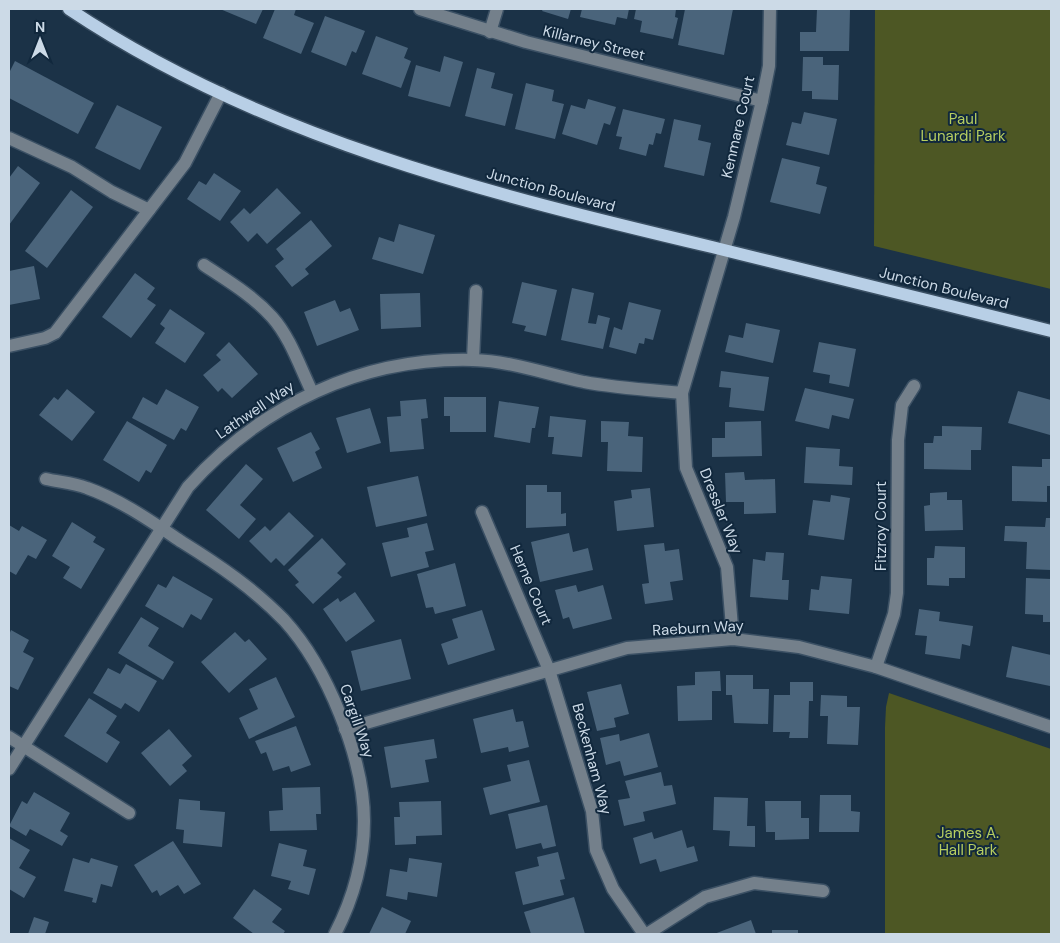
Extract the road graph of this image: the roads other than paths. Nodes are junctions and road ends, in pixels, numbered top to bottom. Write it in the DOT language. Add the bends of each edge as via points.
graph roads {
  1 [pos="69,9"];
  2 [pos="420,9"];
  3 [pos="497,9"];
  4 [pos="770,9"];
  5 [pos="490,32"];
  6 [pos="221,93"];
  7 [pos="762,101"];
  8 [pos="9,138"];
  9 [pos="150,210"];
  10 [pos="723,250"];
  11 [pos="204,265"];
  12 [pos="476,291"];
  13 [pos="1051,331"];
  14 [pos="9,346"];
  15 [pos="473,360"];
  16 [pos="914,386"];
  17 [pos="312,392"];
  18 [pos="682,393"];
  19 [pos="46,479"];
  20 [pos="482,512"];
  21 [pos="161,528"];
  22 [pos="733,639"];
  23 [pos="876,667"];
  24 [pos="549,670"];
  25 [pos="1051,727"];
  26 [pos="345,729"];
  27 [pos="9,737"];
  28 [pos="23,746"];
  29 [pos="9,769"];
  30 [pos="129,813"];
  31 [pos="823,891"];
  32 [pos="335,934"];
  33 [pos="645,934"];
  1 -- 6 [label="main road, Junction Boulevard" via="148,56"];
  2 -- 5 [label="street, Killarney Street"];
  3 -- 5 [label="street"];
  4 -- 7 [label="street, Kenmare Court" via="769,66"];
  5 -- 7 [label="street, Killarney Street"];
  6 -- 9 [label="street" via="185,163"];
  6 -- 10 [label="main road, Junction Boulevard" via="285,123 392,161 512,198"];
  7 -- 10 [label="street, Kenmare Court"];
  8 -- 9 [label="street" via="72,167 112,192"];
  9 -- 14 [label="street" via="54,333"];
  10 -- 13 [label="main road, Junction Boulevard"];
  10 -- 18 [label="street, Dressler Way"];
  11 -- 17 [label="street" via="248,294 273,318 289,342"];
  12 -- 15 [label="street"];
  15 -- 17 [label="street, Lathwell Way" via="391,368"];
  15 -- 18 [label="street, Lathwell Way" via="513,364 583,382"];
  16 -- 23 [label="street, Fitzroy Court" via="902,405 898,440 897,593 894,614"];
  17 -- 21 [label="street, Lathwell Way" via="247,431 213,458 188,487"];
  18 -- 22 [label="street, Dressler Way" via="686,468 727,567"];
  19 -- 21 [label="street, Cargill Way" via="109,496"];
  20 -- 24 [label="street, Herne Court"];
  21 -- 26 [label="street, Cargill Way" via="256,593 285,622 326,682"];
  21 -- 28 [label="street, Lathwell Way"];
  22 -- 23 [label="street, Raeburn Way" via="799,647"];
  22 -- 24 [label="street, Raeburn Way" via="627,648"];
  23 -- 25 [label="street, Raeburn Way"];
  24 -- 26 [label="street, Raeburn Way"];
  24 -- 33 [label="street, Beckenham Way" via="592,811 596,850 613,889"];
  26 -- 32 [label="street, Cargill Way" via="356,766 364,821 356,884"];
  27 -- 28 [label="street"];
  28 -- 29 [label="street, Lathwell Way"];
  28 -- 30 [label="street"];
  31 -- 33 [label="street" via="754,883 705,897"];
}
